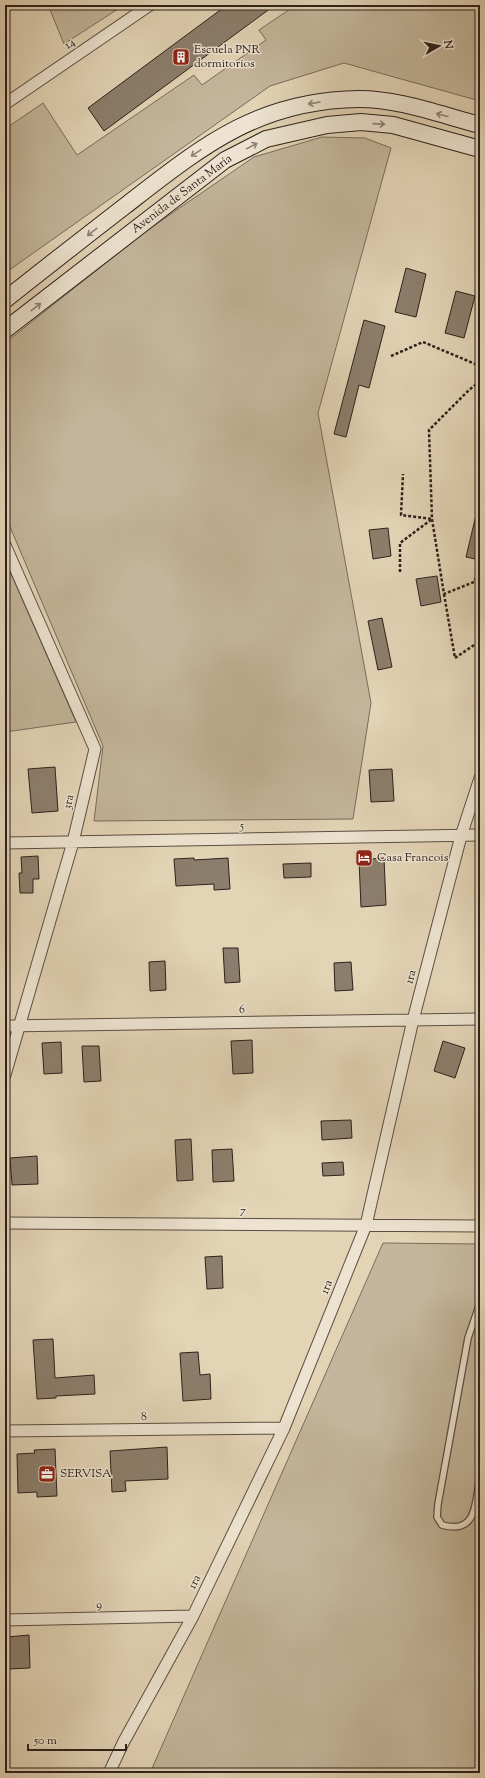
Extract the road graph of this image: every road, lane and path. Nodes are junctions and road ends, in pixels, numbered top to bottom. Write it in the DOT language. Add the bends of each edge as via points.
graph roads {
  1 [pos="150,5"];
  2 [pos="5,104"];
  3 [pos="480,125"];
  4 [pos="480,149"];
  5 [pos="480,267"];
  6 [pos="480,270"];
  7 [pos="5,300"];
  8 [pos="5,330"];
  9 [pos="391,356"];
  10 [pos="480,366"];
  11 [pos="480,381"];
  12 [pos="403,474"];
  13 [pos="432,519"];
  14 [pos="5,545"];
  15 [pos="480,570"];
  16 [pos="400,572"];
  17 [pos="444,594"];
  18 [pos="480,641"];
  19 [pos="480,778"];
  20 [pos="480,835"];
  21 [pos="462,836"];
  22 [pos="73,842"];
  23 [pos="5,843"];
  24 [pos="413,1020"];
  25 [pos="480,1020"];
  26 [pos="5,1026"];
  27 [pos="18,1026"];
  28 [pos="5,1075"];
  29 [pos="5,1223"];
  30 [pos="366,1225"];
  31 [pos="480,1226"];
  32 [pos="480,1303"];
  33 [pos="284,1428"];
  34 [pos="5,1431"];
  35 [pos="480,1476"];
  36 [pos="193,1616"];
  37 [pos="5,1620"];
  38 [pos="110,1773"];
  1 -- 2 [label="street, 14"];
  3 -- 7 [label="street, Avenida de Santa María, one-way" via="393,102 359,99 288,108 256,118 217,138 181,162"];
  8 -- 4 [label="street, Avenida de Santa María, one-way" via="225,160 266,139 328,125 361,122 393,125"];
  5 -- 6 [label="path"];
  9 -- 10 [label="path" via="423,342"];
  11 -- 13 [label="path" via="429,430"];
  12 -- 13 [label="path" via="401,514"];
  13 -- 16 [label="path" via="400,543"];
  13 -- 17 [label="path"];
  14 -- 22 [label="street, 3ra" via="95,749"];
  15 -- 17 [label="path" via="474,582"];
  17 -- 18 [label="path" via="455,658"];
  19 -- 21 [label="street, 1ra"];
  20 -- 21 [label="street, 5"];
  21 -- 22 [label="street, 5"];
  21 -- 24 [label="street, 1ra"];
  22 -- 23 [label="street, 5"];
  22 -- 27 [label="street, 3ra"];
  24 -- 25 [label="street, 6"];
  24 -- 27 [label="street, 6"];
  24 -- 30 [label="street, 1ra"];
  26 -- 27 [label="street, 6"];
  27 -- 28 [label="street, 3ra"];
  29 -- 30 [label="street, 7"];
  30 -- 31 [label="street, 7"];
  30 -- 33 [label="street, 1ra"];
  32 -- 35 [label="lane" via="468,1338 438,1504 437,1517 442,1525 452,1528 461,1527 469,1522"];
  33 -- 34 [label="street, 8"];
  33 -- 36 [label="street, 1ra"];
  36 -- 37 [label="street, 9"];
  36 -- 38 [label="street, 1ra" via="123,1743"];
}
